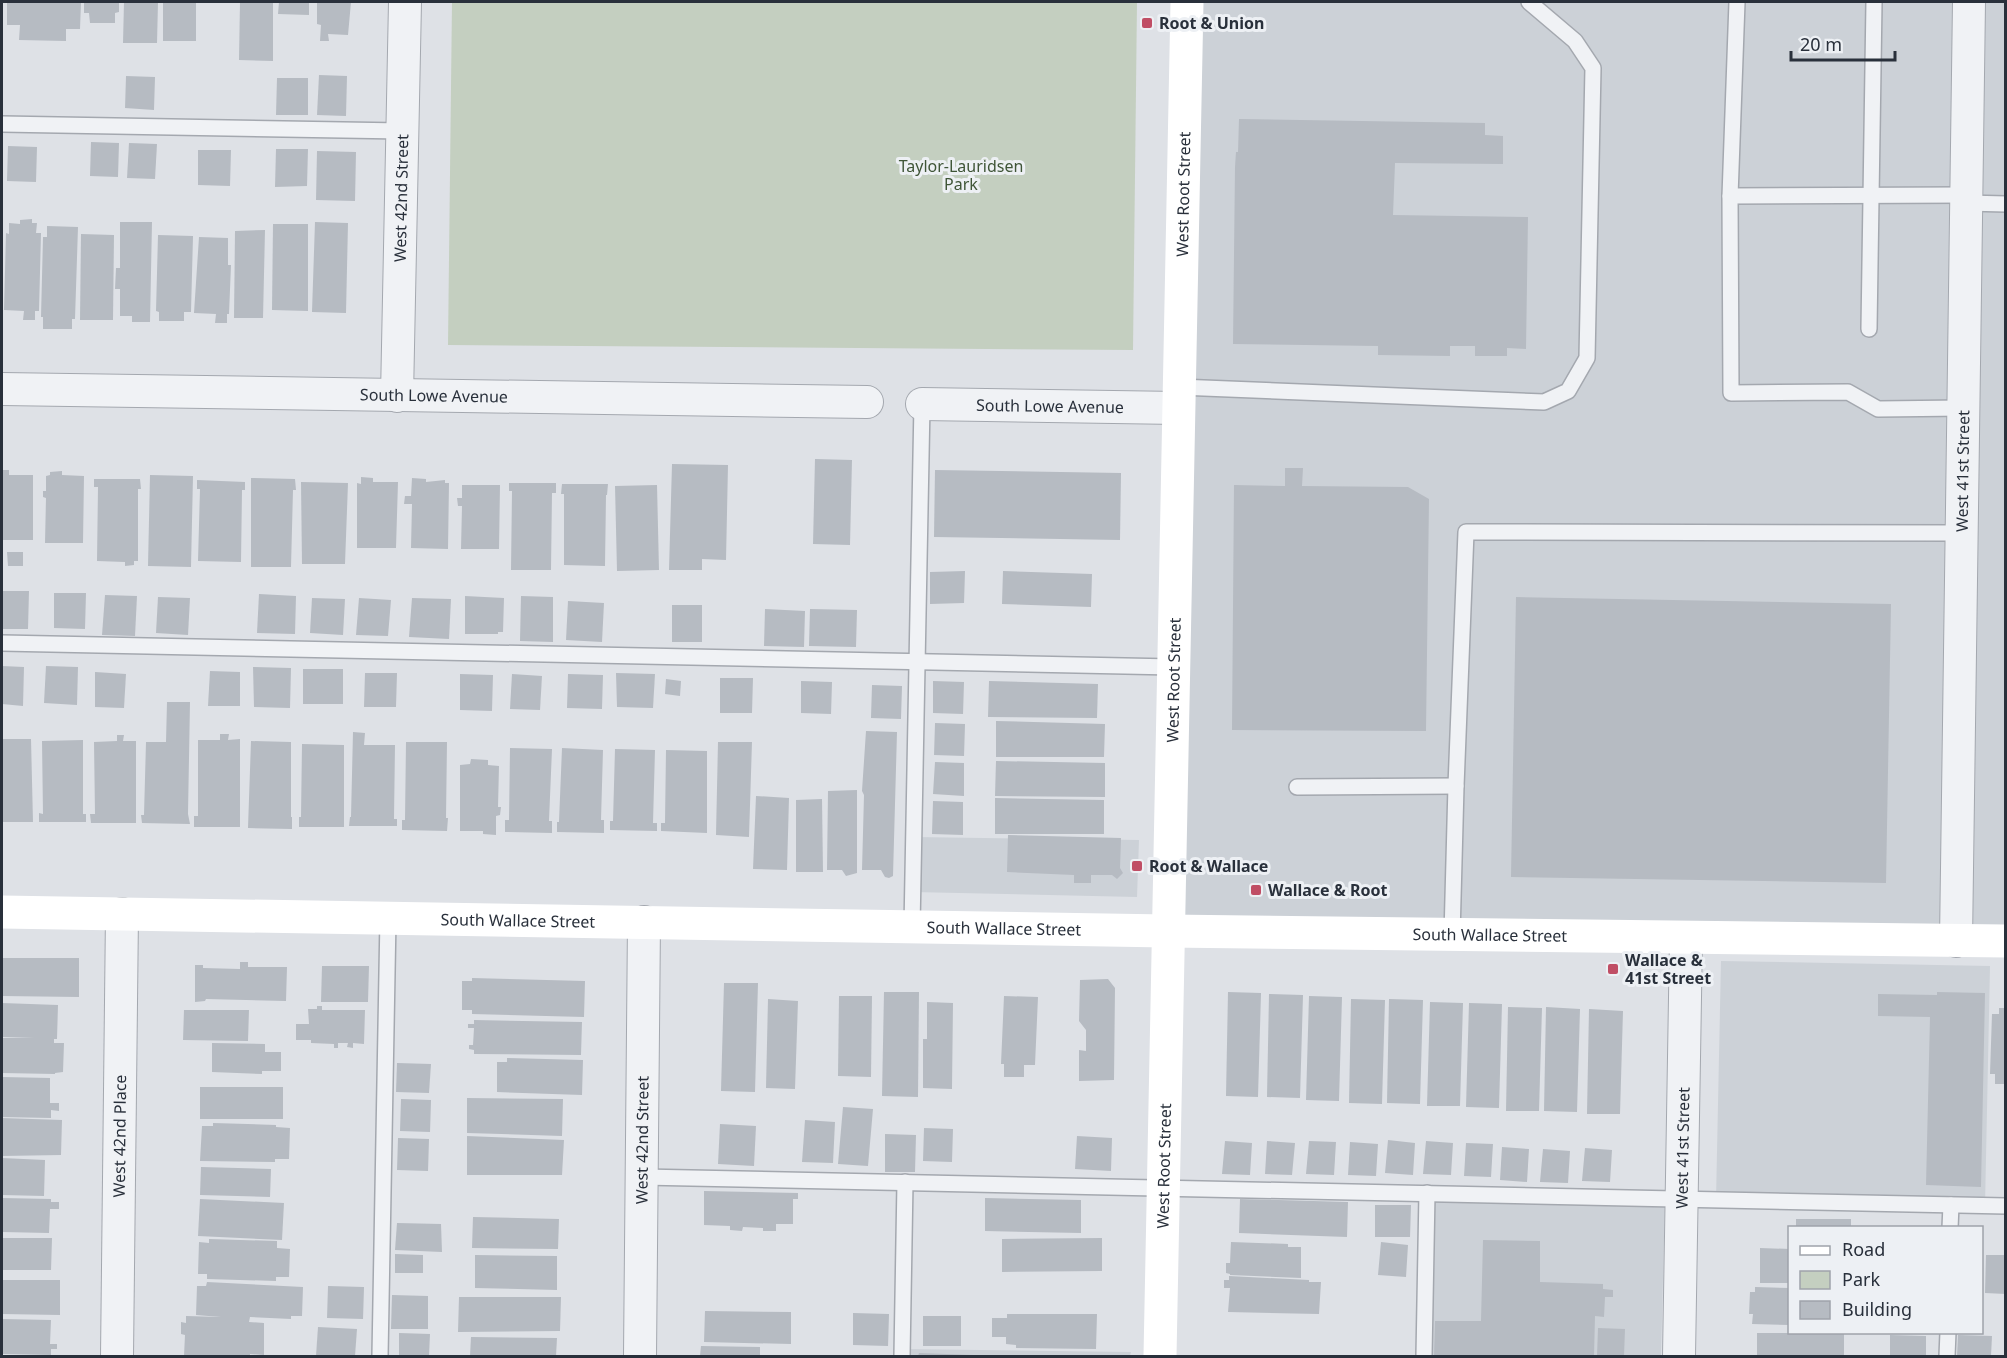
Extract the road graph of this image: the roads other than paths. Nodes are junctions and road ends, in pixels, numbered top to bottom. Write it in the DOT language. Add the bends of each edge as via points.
graph roads {
  1 [pos="405,2"];
  2 [pos="1187,2"];
  3 [pos="1529,2"];
  4 [pos="1737,2"];
  5 [pos="1874,2"];
  6 [pos="1969,2"];
  7 [pos="2,124"];
  8 [pos="402,131"];
  9 [pos="1871,195"];
  10 [pos="1730,196"];
  11 [pos="1966,199"];
  12 [pos="2006,204"];
  13 [pos="1869,329"];
  14 [pos="2,389"];
  15 [pos="397,396"];
  16 [pos="1178,398"];
  17 [pos="867,402"];
  18 [pos="922,404"];
  19 [pos="1963,408"];
  20 [pos="1962,533"];
  21 [pos="2,643"];
  22 [pos="918,661"];
  23 [pos="1173,668"];
  24 [pos="1456,786"];
  25 [pos="1297,787"];
  26 [pos="2,912"];
  27 [pos="122,914"];
  28 [pos="388,918"];
  29 [pos="644,922"];
  30 [pos="912,927"];
  31 [pos="1167,931"];
  32 [pos="1452,935"];
  33 [pos="1686,938"];
  34 [pos="1956,941"];
  35 [pos="2006,941"];
  36 [pos="642,1177"];
  37 [pos="905,1182"];
  38 [pos="1163,1188"];
  39 [pos="1427,1193"];
  40 [pos="1682,1200"];
  41 [pos="1951,1205"];
  42 [pos="2006,1206"];
  43 [pos="1950,1226"];
  44 [pos="1948,1334"];
  45 [pos="117,1356"];
  46 [pos="380,1356"];
  47 [pos="640,1356"];
  48 [pos="903,1356"];
  49 [pos="1160,1356"];
  50 [pos="1424,1356"];
  51 [pos="1679,1356"];
  52 [pos="1947,1356"];
  1 -- 8 [label="street, West 42nd Street"];
  2 -- 16 [label="street, West Root Street"];
  3 -- 16 [label="lane" via="1575,41 1593,68 1587,358 1568,391 1544,402"];
  4 -- 10 [label="lane"];
  5 -- 9 [label="lane"];
  6 -- 11 [label="street, West 41st Street"];
  7 -- 8 [label="lane"];
  8 -- 15 [label="street, West 42nd Street"];
  9 -- 10 [label="lane"];
  9 -- 11 [label="lane"];
  9 -- 13 [label="lane"];
  10 -- 19 [label="lane" via="1731,393 1848,392 1878,409"];
  11 -- 12 [label="lane"];
  11 -- 19 [label="street, West 41st Street"];
  14 -- 15 [label="street, South Lowe Avenue"];
  15 -- 17 [label="street, South Lowe Avenue"];
  16 -- 18 [label="street, South Lowe Avenue"];
  16 -- 23 [label="street, West Root Street"];
  18 -- 22 [label="lane"];
  19 -- 20 [label="street, West 41st Street"];
  20 -- 24 [label="lane" via="1466,532"];
  20 -- 34 [label="street, West 41st Street"];
  21 -- 22 [label="lane"];
  22 -- 23 [label="lane"];
  22 -- 30 [label="lane"];
  23 -- 31 [label="street, West Root Street"];
  24 -- 25 [label="lane"];
  24 -- 32 [label="lane"];
  26 -- 27 [label="street, South Wallace Street"];
  27 -- 28 [label="street, South Wallace Street"];
  27 -- 45 [label="street, West 42nd Place"];
  28 -- 29 [label="street, South Wallace Street"];
  28 -- 46 [label="lane"];
  29 -- 30 [label="street, South Wallace Street"];
  29 -- 36 [label="street, West 42nd Street"];
  30 -- 31 [label="street, South Wallace Street"];
  31 -- 32 [label="street, South Wallace Street"];
  31 -- 38 [label="street, West Root Street"];
  32 -- 33 [label="street, South Wallace Street"];
  33 -- 34 [label="street, South Wallace Street"];
  33 -- 40 [label="street, West 41st Street"];
  34 -- 35 [label="street, South Wallace Street"];
  36 -- 37 [label="lane"];
  36 -- 47 [label="street, West 42nd Street"];
  37 -- 38 [label="lane"];
  37 -- 48 [label="lane"];
  38 -- 39 [label="lane"];
  38 -- 49 [label="street, West Root Street"];
  39 -- 40 [label="lane"];
  39 -- 50 [label="lane"];
  40 -- 41 [label="lane"];
  40 -- 51 [label="street, West 41st Street"];
  41 -- 42 [label="lane"];
  41 -- 43 [label="lane"];
  44 -- 52 [label="lane"];
}
